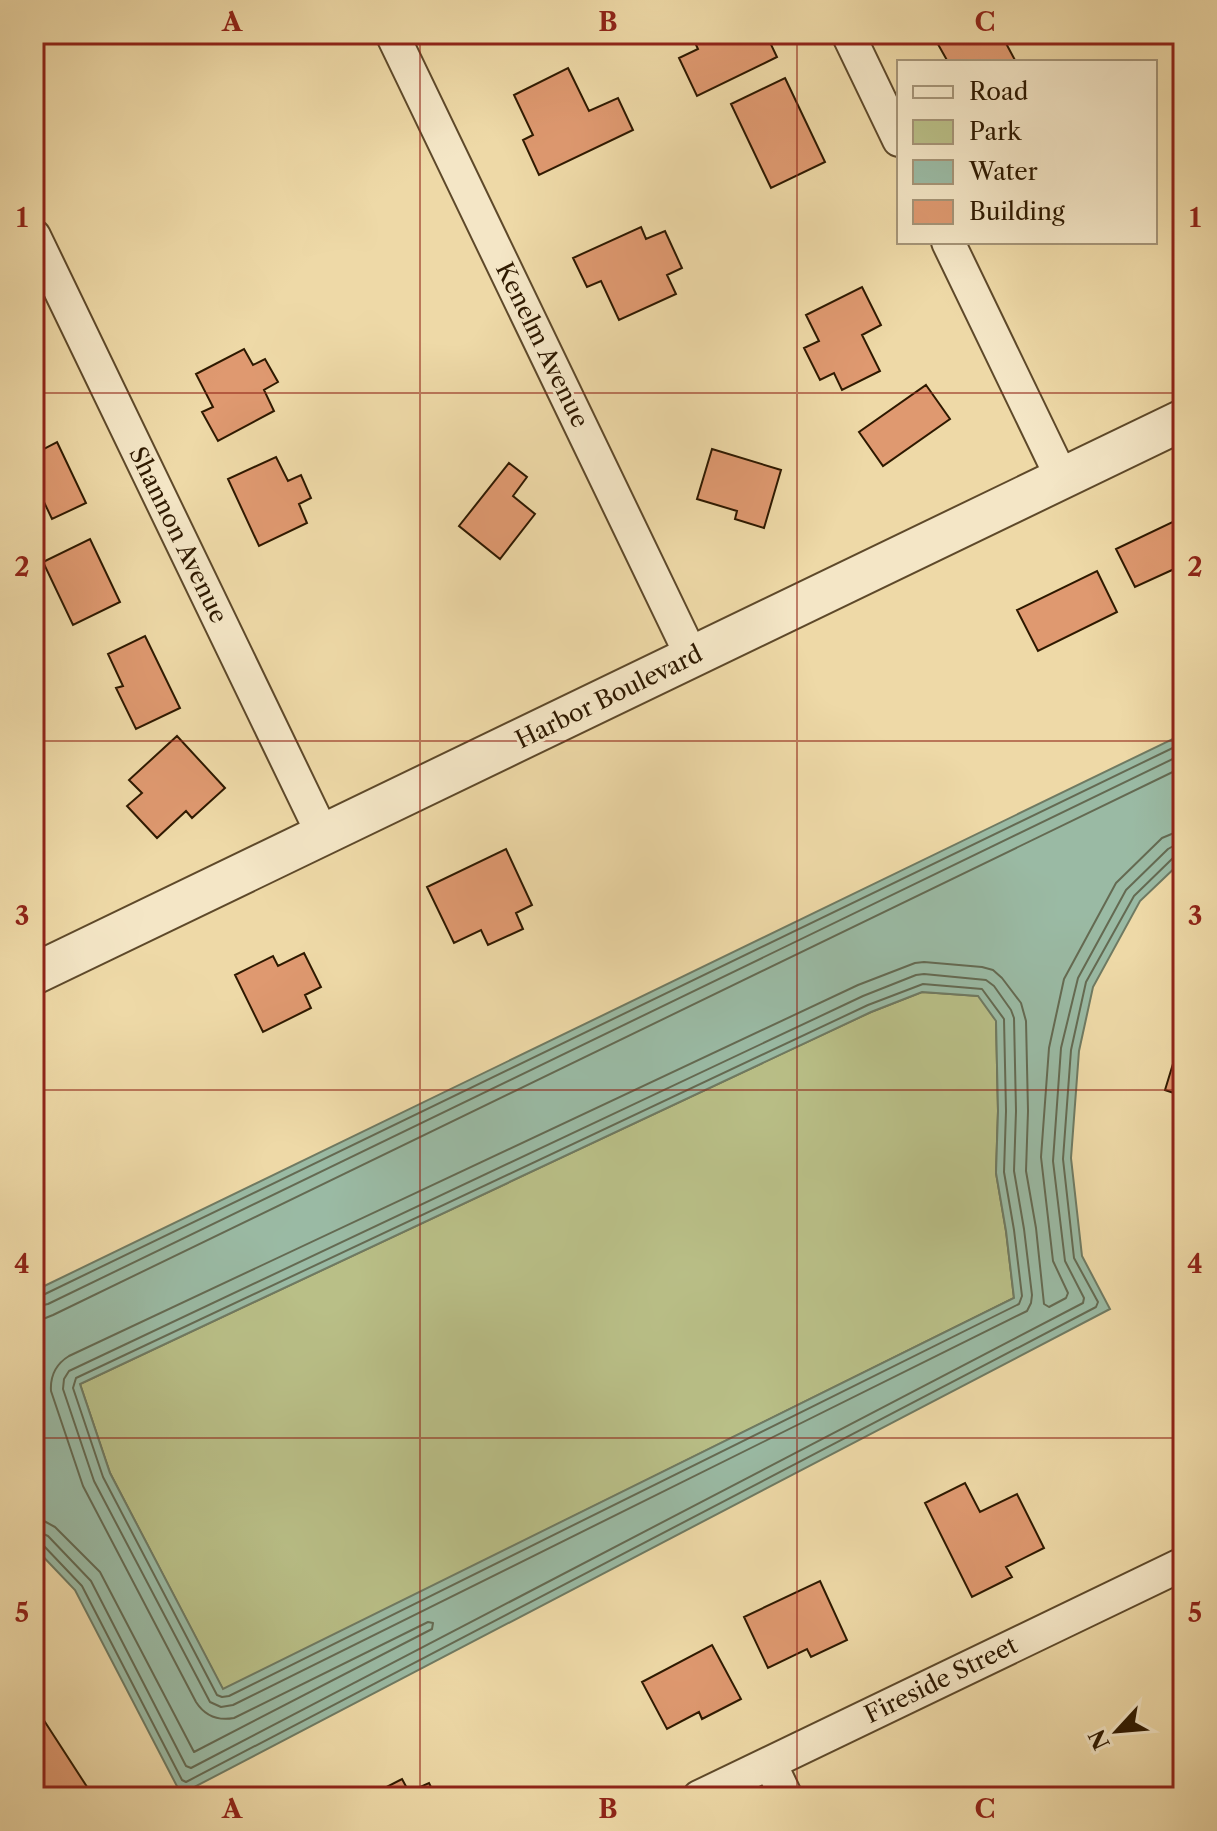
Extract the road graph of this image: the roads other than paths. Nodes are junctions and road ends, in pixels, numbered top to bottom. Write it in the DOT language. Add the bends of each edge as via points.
graph roads {
  1 [pos="392,34"];
  2 [pos="848,34"];
  3 [pos="897,136"];
  4 [pos="34,236"];
  5 [pos="949,244"];
  6 [pos="1183,420"];
  7 [pos="1062,478"];
  8 [pos="692,657"];
  9 [pos="323,835"];
  10 [pos="34,974"];
  11 [pos="1183,1564"];
  12 [pos="770,1763"];
  13 [pos="699,1797"];
  14 [pos="786,1797"];
  1 -- 8 [label="street, Kenelm Avenue"];
  2 -- 3 [label="street"];
  4 -- 9 [label="street, Shannon Avenue"];
  5 -- 7 [label="street"];
  6 -- 7 [label="street, Harbor Boulevard"];
  7 -- 8 [label="street, Harbor Boulevard"];
  8 -- 9 [label="street, Harbor Boulevard"];
  9 -- 10 [label="street, Harbor Boulevard"];
  11 -- 12 [label="street, Fireside Street"];
  12 -- 13 [label="street, Fireside Street"];
  12 -- 14 [label="street"];
}
